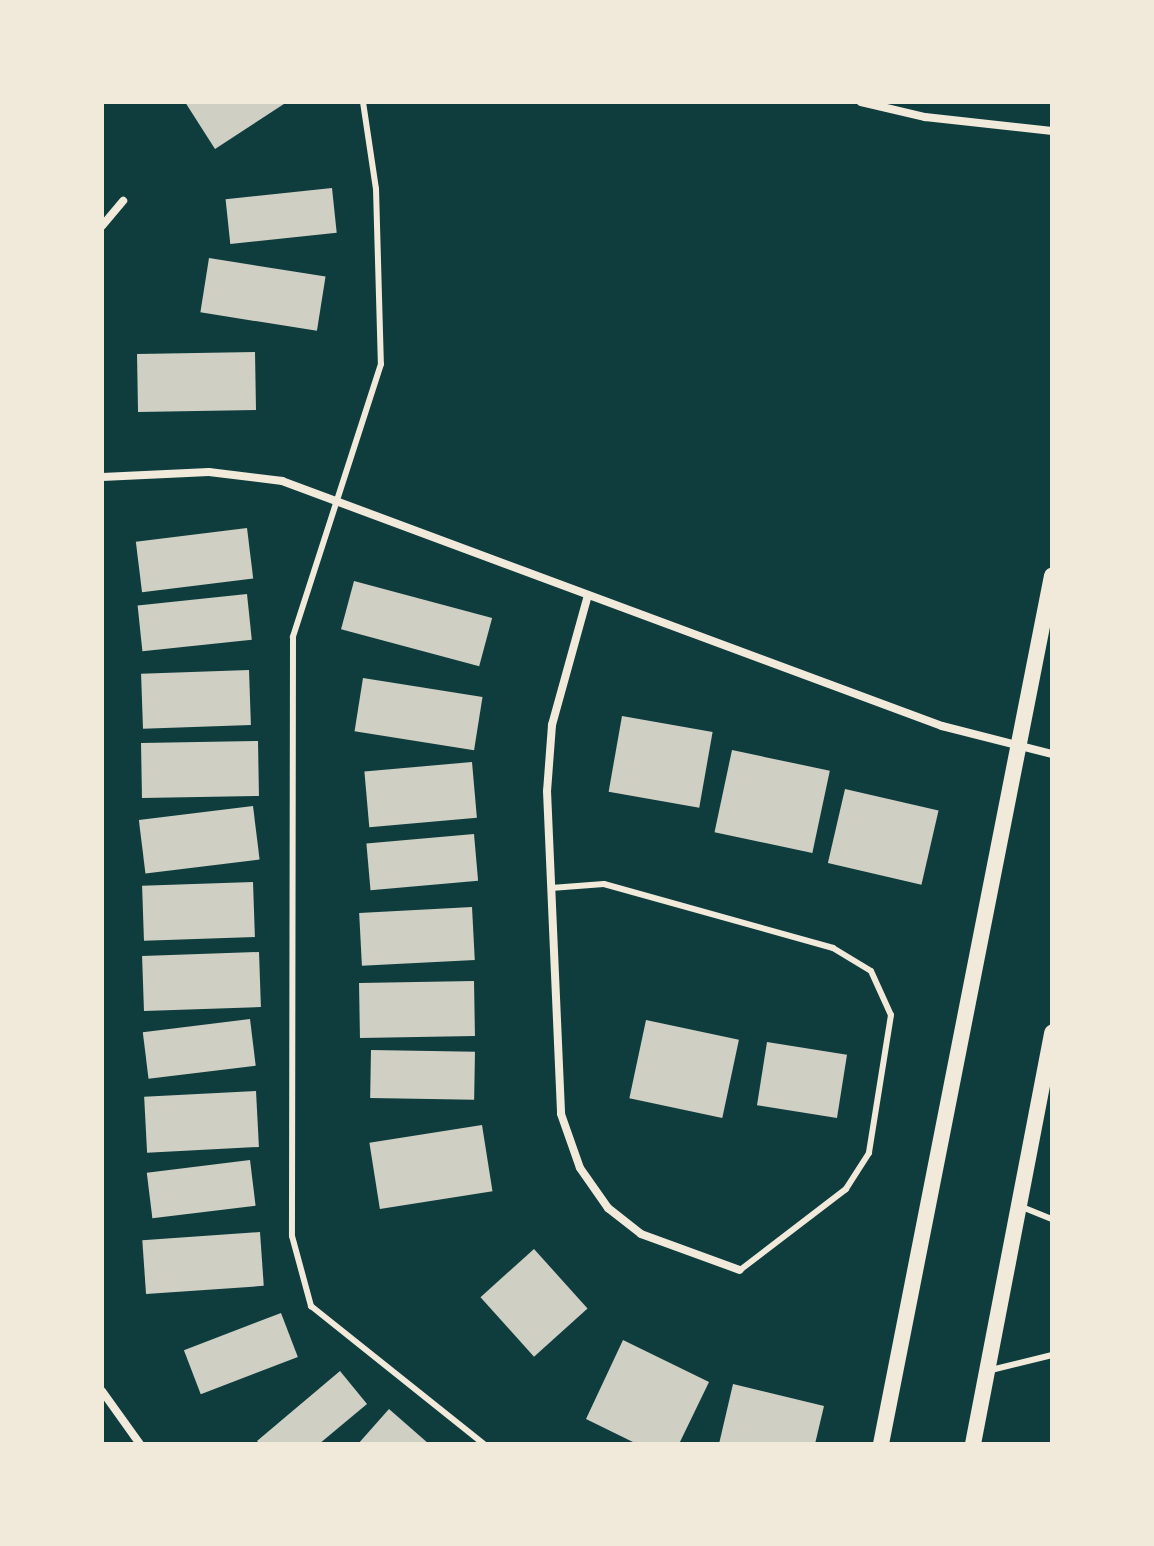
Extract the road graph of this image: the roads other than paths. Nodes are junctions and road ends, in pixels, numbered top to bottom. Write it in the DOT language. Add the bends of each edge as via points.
graph roads {
  1 [pos="363,102"];
  2 [pos="861,102"];
  3 [pos="1052,131"];
  4 [pos="123,201"];
  5 [pos="102,226"];
  6 [pos="102,477"];
  7 [pos="337,502"];
  8 [pos="1052,576"];
  9 [pos="588,595"];
  10 [pos="1017,747"];
  11 [pos="1052,754"];
  12 [pos="551,888"];
  13 [pos="1052,1033"];
  14 [pos="1019,1206"];
  15 [pos="1052,1219"];
  16 [pos="740,1270"];
  17 [pos="1052,1355"];
  18 [pos="987,1371"];
  19 [pos="102,1391"];
  20 [pos="140,1444"];
  21 [pos="484,1444"];
  22 [pos="881,1444"];
  23 [pos="973,1444"];
  1 -- 7 [label="lane" via="376,189 381,364"];
  2 -- 3 [label="street" via="925,117"];
  4 -- 5 [label="street"];
  6 -- 7 [label="street" via="209,472 282,481"];
  7 -- 9 [label="street"];
  7 -- 21 [label="lane" via="293,637 292,1236 311,1306"];
  8 -- 10 [label="main road"];
  9 -- 10 [label="street" via="942,726"];
  9 -- 12 [label="street" via="552,725 547,791"];
  10 -- 11 [label="street"];
  10 -- 22 [label="main road"];
  12 -- 16 [label="street" via="561,1114 580,1168 608,1208 641,1234"];
  12 -- 16 [label="lane" via="604,884 833,948 871,971 891,1015 869,1153 846,1189"];
  13 -- 14 [label="main road"];
  14 -- 15 [label="lane"];
  14 -- 18 [label="main road"];
  17 -- 18 [label="lane"];
  18 -- 23 [label="main road"];
  19 -- 20 [label="street"];
}
